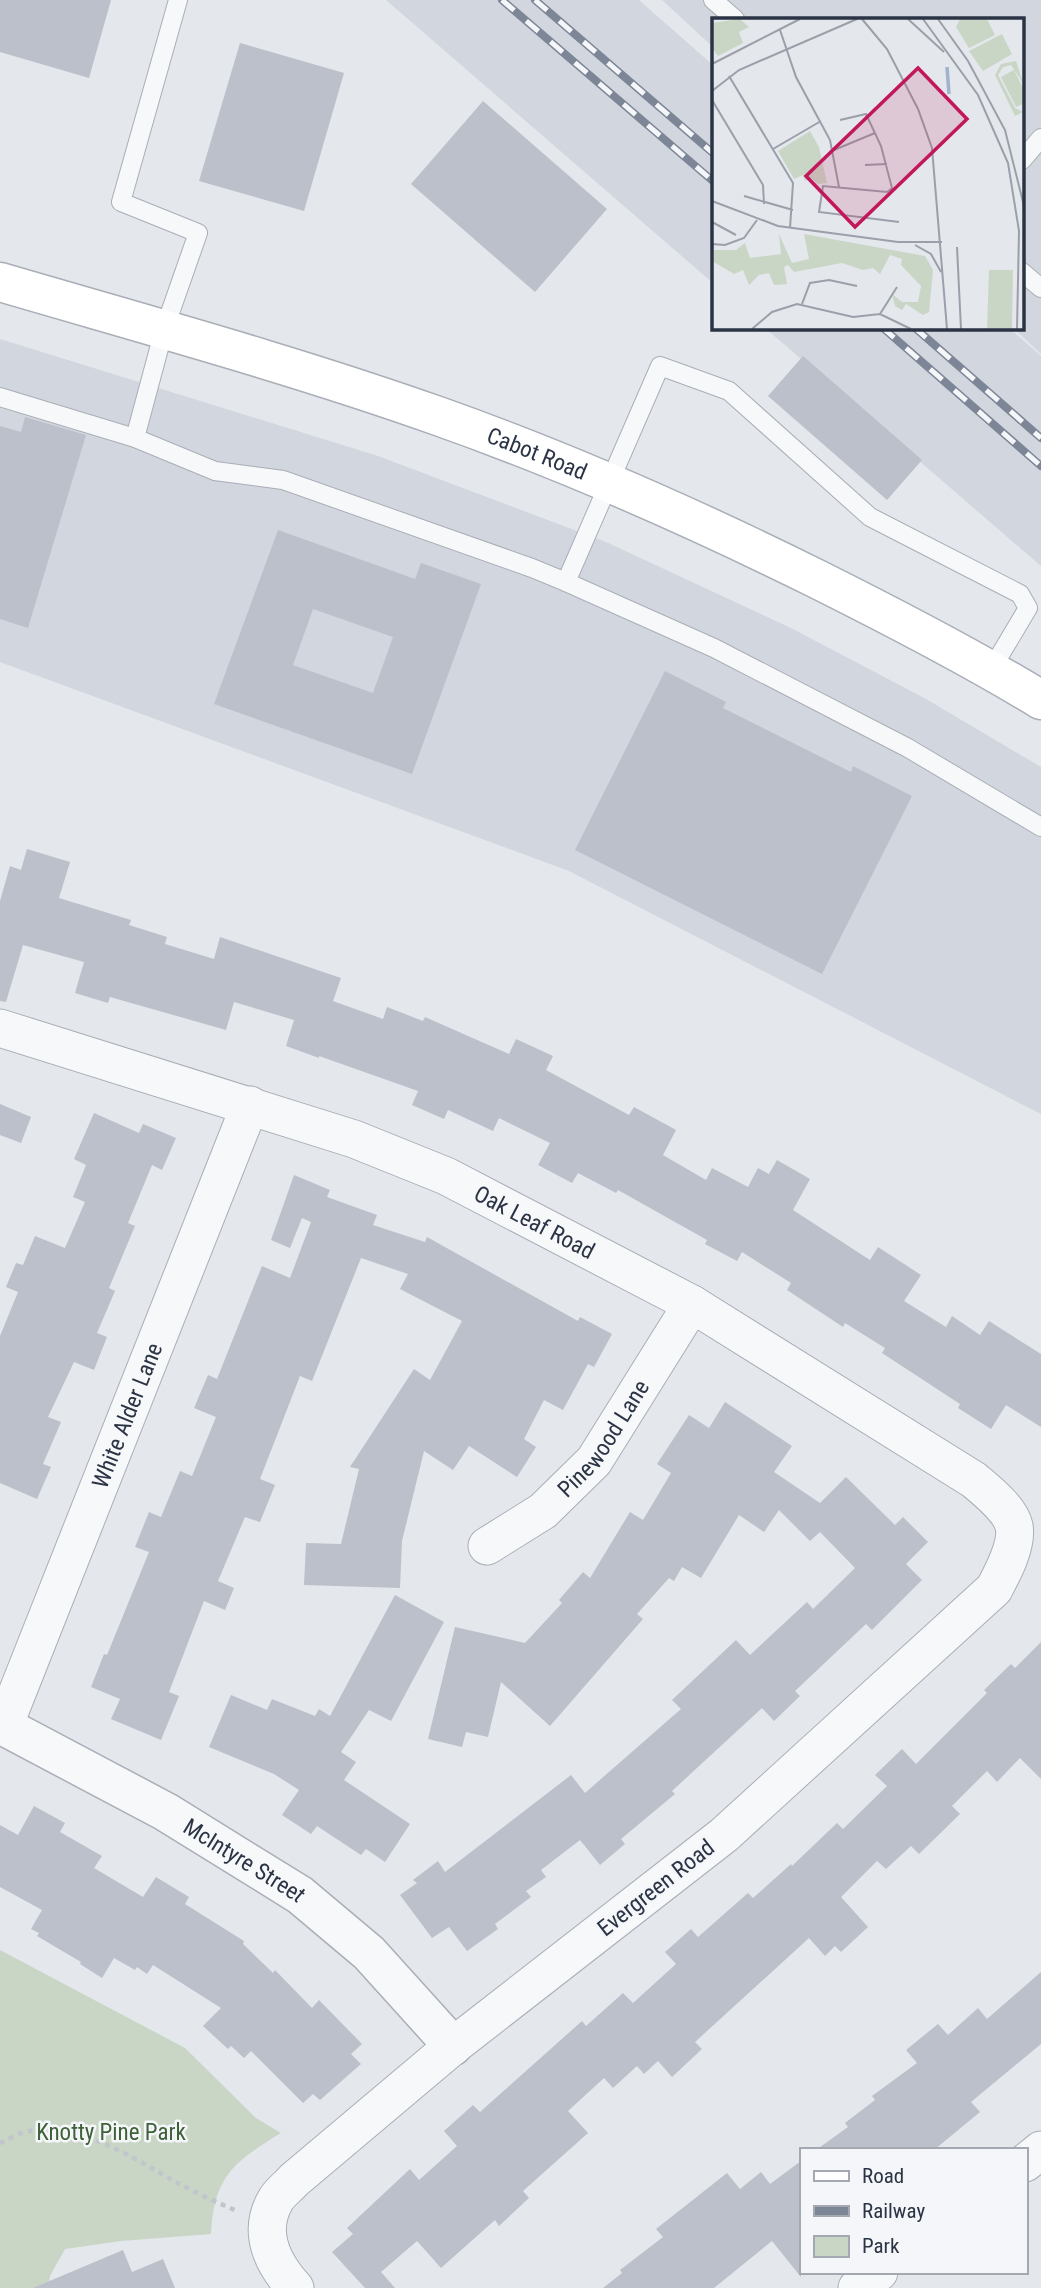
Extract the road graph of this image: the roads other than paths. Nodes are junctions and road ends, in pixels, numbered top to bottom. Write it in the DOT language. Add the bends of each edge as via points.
graph roads {
  1 [pos="178,0"];
  2 [pos="713,0"];
  3 [pos="734,18"];
  4 [pos="1041,138"];
  5 [pos="1024,158"];
  6 [pos="1024,274"];
  7 [pos="0,282"];
  8 [pos="1041,288"];
  9 [pos="163,330"];
  10 [pos="0,397"];
  11 [pos="135,438"];
  12 [pos="608,482"];
  13 [pos="566,582"];
  14 [pos="991,670"];
  15 [pos="1041,700"];
  16 [pos="1041,827"];
  17 [pos="0,1028"];
  18 [pos="250,1105"];
  19 [pos="692,1304"];
  20 [pos="1014,1527"];
  21 [pos="487,1546"];
  22 [pos="2,1725"];
  23 [pos="453,2046"];
  24 [pos="1041,2150"];
  25 [pos="1027,2161"];
  26 [pos="876,2274"];
  27 [pos="295,2288"];
  28 [pos="857,2288"];
  1 -- 9 [label="lane" via="121,202 198,233"];
  2 -- 3 [label="lane"];
  4 -- 5 [label="lane"];
  6 -- 8 [label="lane"];
  7 -- 9 [label="main road, Cabot Road"];
  9 -- 11 [label="lane"];
  9 -- 12 [label="main road, Cabot Road" via="440,417"];
  10 -- 11 [label="lane"];
  11 -- 13 [label="lane" via="215,471 284,480"];
  12 -- 13 [label="lane"];
  12 -- 14 [label="main road, Cabot Road" via="737,540"];
  12 -- 14 [label="lane" via="660,366 729,391 870,517 1020,594 1028,608"];
  13 -- 16 [label="lane" via="714,648 908,748"];
  14 -- 15 [label="main road, Cabot Road"];
  17 -- 18 [label="street, Oak Leaf Road"];
  18 -- 19 [label="street, Oak Leaf Road" via="354,1139 446,1177"];
  18 -- 22 [label="street, White Alder Lane"];
  19 -- 20 [label="street, Oak Leaf Road" via="974,1480 997,1498"];
  19 -- 21 [label="street, Pinewood Lane" via="594,1461 543,1511"];
  20 -- 23 [label="street, Evergreen Road" via="1010,1557 994,1590 724,1835"];
  22 -- 23 [label="street, McIntyre Street" via="166,1812 300,1895 369,1953"];
  23 -- 27 [label="street, Evergreen Road" via="275,2200 267,2224 269,2248 279,2270"];
  24 -- 25 [label="street"];
  26 -- 28 [label="street"];
}
